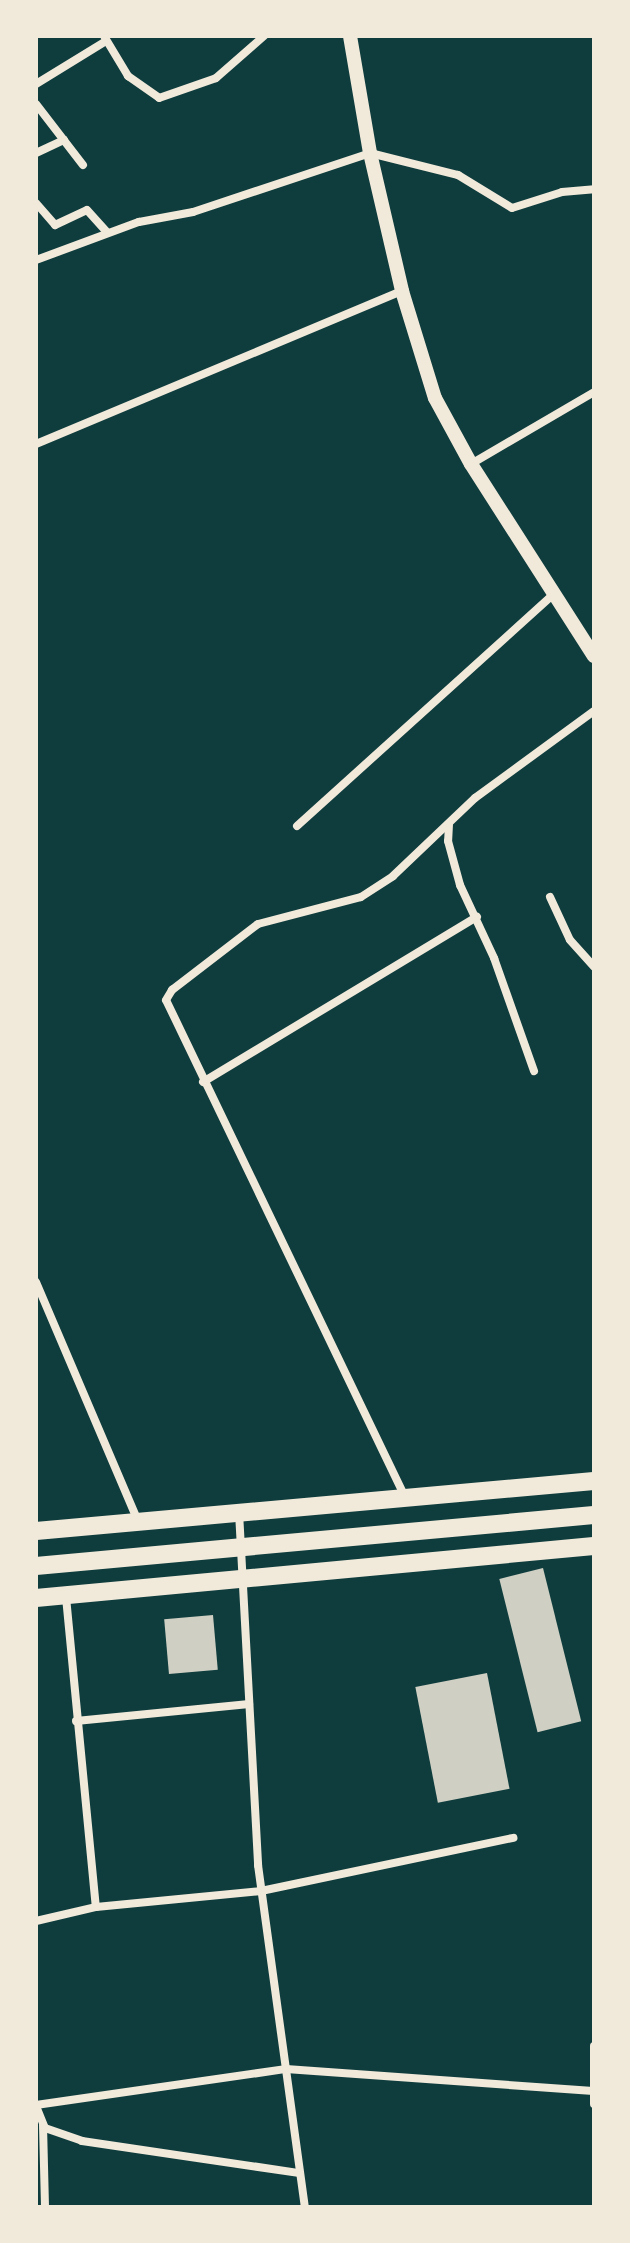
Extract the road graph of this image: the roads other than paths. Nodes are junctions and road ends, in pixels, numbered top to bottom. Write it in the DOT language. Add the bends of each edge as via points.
graph roads {
  1 [pos="264,36"];
  2 [pos="350,36"];
  3 [pos="105,38"];
  4 [pos="36,84"];
  5 [pos="36,104"];
  6 [pos="64,140"];
  7 [pos="36,153"];
  8 [pos="370,153"];
  9 [pos="83,165"];
  10 [pos="594,189"];
  11 [pos="36,203"];
  12 [pos="107,232"];
  13 [pos="36,260"];
  14 [pos="402,291"];
  15 [pos="594,392"];
  16 [pos="36,444"];
  17 [pos="471,464"];
  18 [pos="554,594"];
  19 [pos="592,647"];
  20 [pos="594,711"];
  21 [pos="449,824"];
  22 [pos="297,826"];
  23 [pos="550,897"];
  24 [pos="477,917"];
  25 [pos="594,967"];
  26 [pos="534,1071"];
  27 [pos="203,1082"];
  28 [pos="36,1282"];
  29 [pos="594,1481"];
  30 [pos="405,1497"];
  31 [pos="239,1510"];
  32 [pos="594,1515"];
  33 [pos="137,1519"];
  34 [pos="36,1531"];
  35 [pos="594,1546"];
  36 [pos="36,1566"];
  37 [pos="240,1580"];
  38 [pos="66,1595"];
  39 [pos="36,1598"];
  40 [pos="249,1704"];
  41 [pos="76,1721"];
  42 [pos="513,1838"];
  43 [pos="261,1891"];
  44 [pos="96,1907"];
  45 [pos="36,1921"];
  46 [pos="594,2046"];
  47 [pos="286,2069"];
  48 [pos="593,2091"];
  49 [pos="594,2104"];
  50 [pos="36,2106"];
  51 [pos="43,2124"];
  52 [pos="300,2173"];
  53 [pos="45,2207"];
  54 [pos="305,2207"];
  1 -- 3 [label="street" via="216,78 159,98 128,76"];
  2 -- 8 [label="street"];
  3 -- 4 [label="street"];
  5 -- 6 [label="street"];
  6 -- 7 [label="street"];
  6 -- 9 [label="street"];
  8 -- 10 [label="street" via="458,175 512,208 562,192"];
  8 -- 12 [label="street" via="193,212"];
  8 -- 14 [label="street"];
  11 -- 12 [label="street" via="55,225 87,210"];
  12 -- 13 [label="street"];
  14 -- 16 [label="street"];
  14 -- 17 [label="street" via="435,398"];
  15 -- 17 [label="street"];
  17 -- 18 [label="street"];
  18 -- 19 [label="street"];
  18 -- 22 [label="street"];
  20 -- 21 [label="street" via="487,789"];
  21 -- 24 [label="street" via="451,858"];
  21 -- 27 [label="street" via="393,876 361,897 258,924 172,990 168,1012"];
  23 -- 25 [label="street" via="570,940"];
  24 -- 26 [label="street"];
  24 -- 27 [label="street"];
  27 -- 30 [label="street"];
  28 -- 33 [label="street"];
  29 -- 30 [label="main road"];
  30 -- 31 [label="main road"];
  31 -- 33 [label="main road"];
  31 -- 37 [label="street"];
  32 -- 36 [label="main road"];
  33 -- 34 [label="main road"];
  35 -- 37 [label="main road"];
  37 -- 38 [label="main road"];
  37 -- 40 [label="street"];
  38 -- 39 [label="main road"];
  38 -- 41 [label="street"];
  40 -- 41 [label="street"];
  40 -- 43 [label="street"];
  41 -- 44 [label="street"];
  42 -- 43 [label="street"];
  43 -- 44 [label="street"];
  43 -- 47 [label="street"];
  44 -- 45 [label="street"];
  46 -- 48 [label="street"];
  47 -- 48 [label="street"];
  47 -- 50 [label="street"];
  47 -- 52 [label="street"];
  48 -- 49 [label="street"];
  50 -- 51 [label="street"];
  51 -- 52 [label="street" via="82,2141"];
  51 -- 53 [label="street"];
  52 -- 54 [label="street"];
}
